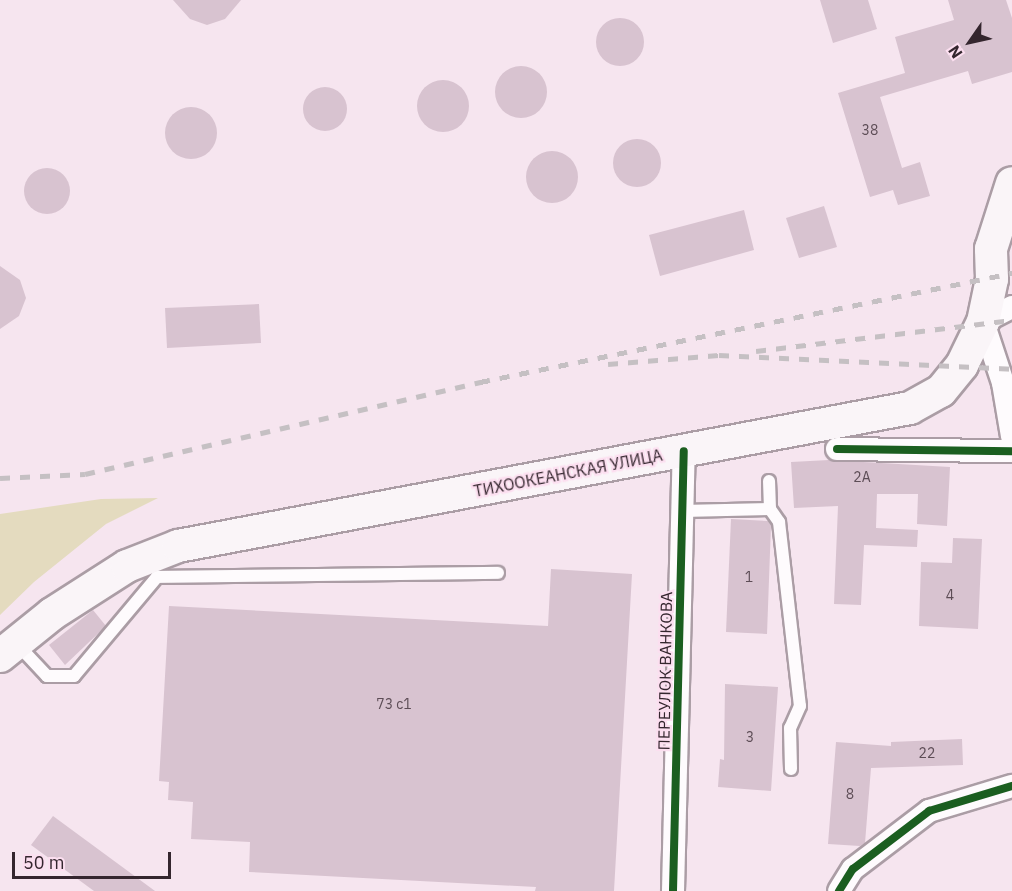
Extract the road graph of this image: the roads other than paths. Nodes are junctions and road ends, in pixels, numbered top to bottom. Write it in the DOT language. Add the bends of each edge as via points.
graph roads {
  1 [pos="1012,183"];
  2 [pos="1012,307"];
  3 [pos="982,322"];
  4 [pos="1012,436"];
  5 [pos="837,449"];
  6 [pos="684,451"];
  7 [pos="1012,451"];
  8 [pos="769,481"];
  9 [pos="770,509"];
  10 [pos="682,511"];
  11 [pos="498,573"];
  12 [pos="8,650"];
  13 [pos="791,769"];
  14 [pos="1012,786"];
  15 [pos="673,891"];
  16 [pos="839,891"];
  1 -- 3 [label="main road, ТИХООКЕАНСКАЯ УЛИЦА" via="991,249 992,279"];
  2 -- 3 [label="street"];
  3 -- 4 [label="street" via="1003,383"];
  3 -- 6 [label="main road, ТИХООКЕАНСКАЯ УЛИЦА" via="962,365 948,382 910,408"];
  5 -- 7 [label="street"];
  6 -- 10 [label="street, ПЕРЕУЛОК ВАНКОВА"];
  6 -- 12 [label="main road, ТИХООКЕАНСКАЯ УЛИЦА" via="178,546 127,566 52,614"];
  8 -- 9 [label="lane"];
  9 -- 10 [label="lane"];
  9 -- 13 [label="lane" via="779,522 800,706 790,728"];
  10 -- 15 [label="street, ПЕРЕУЛОК ВАНКОВА"];
  11 -- 12 [label="lane" via="157,577 74,676 47,675"];
  14 -- 16 [label="street" via="929,811 853,870"];
}
